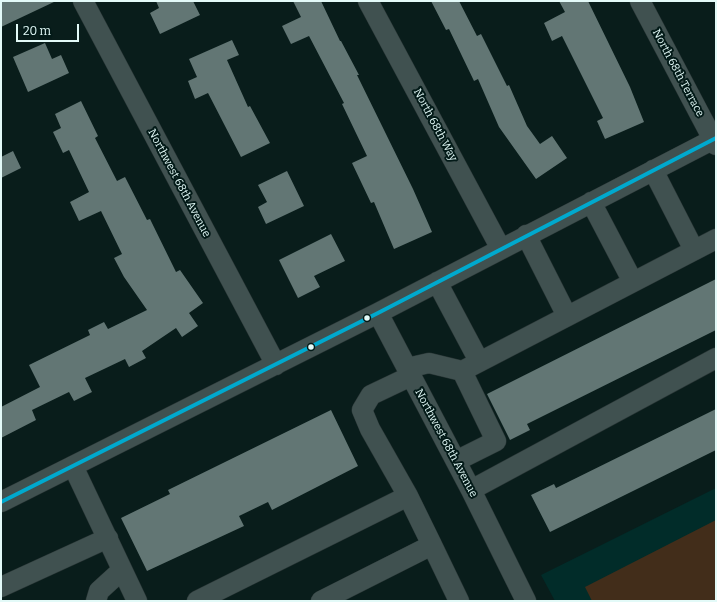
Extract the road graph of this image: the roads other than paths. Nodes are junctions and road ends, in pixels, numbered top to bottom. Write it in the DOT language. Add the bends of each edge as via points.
graph roads {
  1 [pos="83,1"];
  2 [pos="368,1"];
  3 [pos="640,1"];
  4 [pos="715,141"];
  5 [pos="653,170"];
  6 [pos="591,202"];
  7 [pos="526,235"];
  8 [pos="716,239"];
  9 [pos="501,249"];
  10 [pos="694,250"];
  11 [pos="437,282"];
  12 [pos="633,282"];
  13 [pos="378,313"];
  14 [pos="567,316"];
  15 [pos="716,358"];
  16 [pos="479,362"];
  17 [pos="276,364"];
  18 [pos="462,371"];
  19 [pos="409,372"];
  20 [pos="456,461"];
  21 [pos="73,466"];
  22 [pos="471,490"];
  23 [pos="408,496"];
  24 [pos="1,502"];
  25 [pos="108,538"];
  26 [pos="432,546"];
  27 [pos="122,570"];
  28 [pos="1,587"];
  29 [pos="96,601"];
  30 [pos="137,601"];
  31 [pos="197,601"];
  32 [pos="321,601"];
  33 [pos="459,601"];
  34 [pos="526,601"];
  1 -- 17 [label="street, Northwest 68th Avenue"];
  2 -- 9 [label="street, North 68th Way"];
  3 -- 4 [label="street, North 68th Terrace"];
  4 -- 5 [label="street"];
  5 -- 6 [label="street"];
  5 -- 10 [label="street"];
  6 -- 7 [label="street"];
  6 -- 12 [label="street"];
  7 -- 9 [label="street"];
  7 -- 14 [label="street"];
  8 -- 10 [label="street"];
  9 -- 11 [label="street"];
  10 -- 12 [label="street"];
  11 -- 13 [label="street"];
  11 -- 16 [label="street"];
  12 -- 14 [label="street"];
  13 -- 17 [label="street"];
  13 -- 19 [label="street, Northwest 68th Avenue"];
  14 -- 16 [label="street"];
  15 -- 22 [label="street"];
  16 -- 18 [label="street"];
  17 -- 21 [label="street"];
  18 -- 19 [label="street" via="429,363"];
  18 -- 20 [label="street" via="496,441"];
  19 -- 20 [label="street, Northwest 68th Avenue"];
  19 -- 23 [label="street" via="371,395 362,410"];
  20 -- 22 [label="street, Northwest 68th Avenue"];
  21 -- 24 [label="street"];
  21 -- 25 [label="street"];
  22 -- 34 [label="street, Northwest 68th Avenue"];
  23 -- 26 [label="street"];
  23 -- 31 [label="street"];
  25 -- 27 [label="street"];
  25 -- 28 [label="street"];
  26 -- 32 [label="street"];
  26 -- 33 [label="street"];
  27 -- 29 [label="street" via="99,591"];
  27 -- 30 [label="street"];
}
